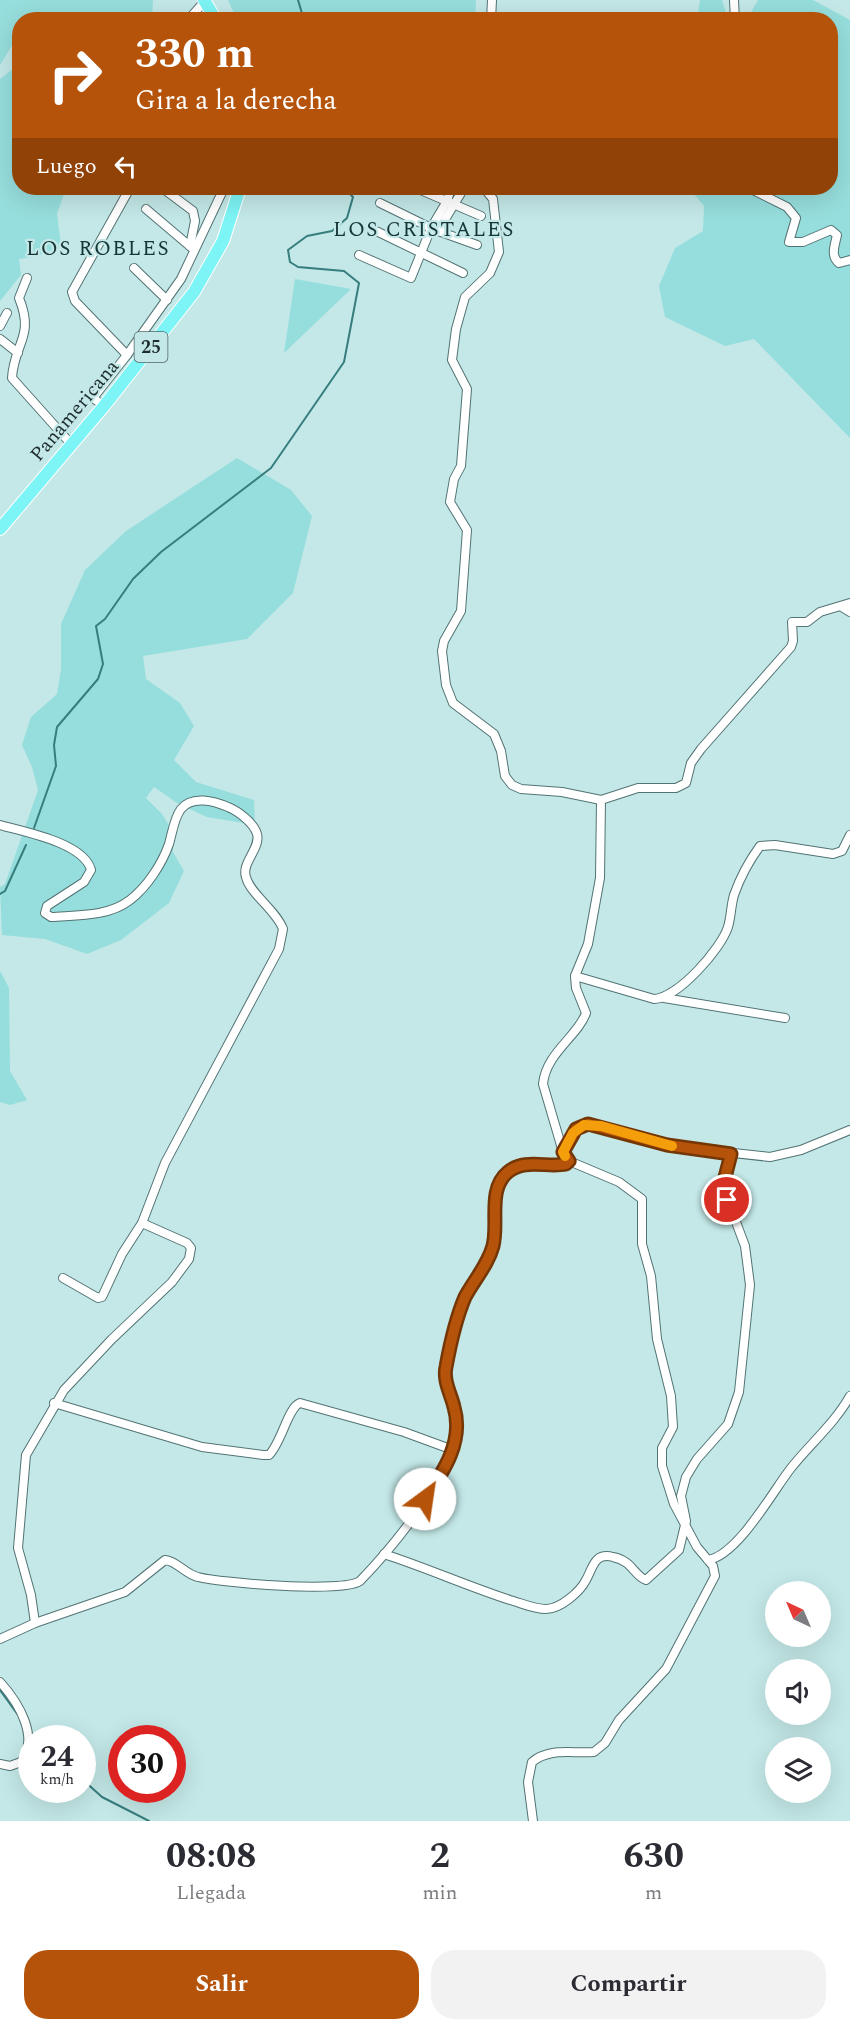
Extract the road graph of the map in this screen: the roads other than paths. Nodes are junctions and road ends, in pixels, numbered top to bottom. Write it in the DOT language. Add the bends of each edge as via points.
graph roads {
  1 [pos="205,0"];
  2 [pos="195,12"];
  3 [pos="126,195"];
  4 [pos="172,195"];
  5 [pos="220,195"];
  6 [pos="238,195"];
  7 [pos="432,195"];
  8 [pos="451,195"];
  9 [pos="458,195"];
  10 [pos="490,195"];
  11 [pos="762,195"];
  12 [pos="380,203"];
  13 [pos="451,203"];
  14 [pos="146,209"];
  15 [pos="481,216"];
  16 [pos="431,228"];
  17 [pos="372,229"];
  18 [pos="477,245"];
  19 [pos="193,248"];
  20 [pos="420,253"];
  21 [pos="359,255"];
  22 [pos="850,260"];
  23 [pos="134,268"];
  24 [pos="463,273"];
  25 [pos="27,278"];
  26 [pos="167,300"];
  27 [pos="7,313"];
  28 [pos="0,326"];
  29 [pos="0,339"];
  30 [pos="18,352"];
  31 [pos="127,355"];
  32 [pos="104,406"];
  33 [pos="71,444"];
  34 [pos="0,529"];
  35 [pos="850,601"];
  36 [pos="842,607"];
  37 [pos="850,612"];
  38 [pos="601,800"];
  39 [pos="0,825"];
  40 [pos="850,835"];
  41 [pos="575,976"];
  42 [pos="664,998"];
  43 [pos="785,1018"];
  44 [pos="850,1130"];
  45 [pos="563,1152"];
  46 [pos="731,1154"];
  47 [pos="569,1161"];
  48 [pos="142,1223"];
  49 [pos="63,1278"];
  50 [pos="850,1396"];
  51 [pos="54,1403"];
  52 [pos="453,1450"];
  53 [pos="686,1521"];
  54 [pos="384,1554"];
  55 [pos="708,1560"];
  56 [pos="35,1623"];
  57 [pos="0,1639"];
  58 [pos="0,1682"];
  59 [pos="0,1764"];
  60 [pos="534,1821"];
  1 -- 2 [label="street"];
  3 -- 31 [label="street" via="72,292 75,301"];
  4 -- 19 [label="street" via="193,211"];
  5 -- 19 [label="street"];
  6 -- 32 [label="main road, Panamericana / 25" via="223,241 194,292"];
  7 -- 13 [label="street"];
  8 -- 13 [label="street"];
  9 -- 13 [label="street"];
  10 -- 38 [label="street" via="499,252 490,273 465,297 452,360 467,389 461,466 450,502 467,530 461,611 442,651 446,685 453,702 494,734 505,776 512,785"];
  11 -- 22 [label="street" via="791,211 796,218 789,242 803,242 831,230 837,236 835,260"];
  12 -- 16 [label="street"];
  13 -- 15 [label="street"];
  13 -- 16 [label="street"];
  13 -- 18 [label="street" via="438,231"];
  14 -- 19 [label="street"];
  16 -- 20 [label="street"];
  17 -- 20 [label="street"];
  19 -- 26 [label="street" via="181,279"];
  20 -- 21 [label="street" via="411,278"];
  20 -- 24 [label="street"];
  23 -- 26 [label="street"];
  25 -- 30 [label="street" via="19,294 27,319"];
  26 -- 31 [label="street"];
  27 -- 28 [label="street"];
  29 -- 30 [label="street"];
  30 -- 33 [label="street" via="12,374 14,383"];
  31 -- 32 [label="street" via="93,398"];
  32 -- 33 [label="main road, Panamericana / 25"];
  33 -- 34 [label="main road, Panamericana / 25"];
  35 -- 36 [label="street"];
  36 -- 37 [label="street"];
  36 -- 38 [label="street" via="825,610 807,622 792,622 790,647 701,749 691,763 686,783 676,788 638,788"];
  38 -- 41 [label="street" via="600,878 588,944"];
  39 -- 48 [label="street" via="42,837 80,853 88,862 91,870 84,882 47,906 45,913 51,917 105,912 131,899 152,875 181,809 193,801 228,807 257,832 246,880 281,924 281,944 165,1163"];
  40 -- 42 [label="street" via="842,851 833,854 760,846 734,895 724,936 688,979"];
  41 -- 42 [label="street" via="654,999"];
  41 -- 45 [label="street" via="586,1013 560,1048 543,1084"];
  42 -- 43 [label="street"];
  44 -- 46 [label="street" via="781,1156"];
  45 -- 46 [label="street" via="576,1129 588,1124 667,1145"];
  45 -- 47 [label="street"];
  46 -- 53 [label="street" via="724,1193 745,1246 750,1285 741,1374 728,1424 686,1477 681,1496"];
  47 -- 52 [label="street" via="518,1167 501,1181 493,1247 465,1298 446,1368 457,1421"];
  47 -- 53 [label="street" via="619,1182 643,1202 642,1244 651,1276 657,1339 670,1387 673,1427 660,1457 671,1497"];
  48 -- 49 [label="street" via="101,1298"];
  48 -- 51 [label="street" via="187,1243 191,1248 189,1259 172,1282 100,1350"];
  50 -- 55 [label="street" via="744,1532 724,1552"];
  51 -- 52 [label="street" via="202,1447 262,1455 269,1455 280,1441 291,1412 300,1403"];
  51 -- 56 [label="street" via="24,1463 18,1548"];
  52 -- 54 [label="street" via="432,1488"];
  53 -- 54 [label="street" via="679,1550 651,1577 642,1579 624,1560 601,1556 582,1587 548,1609 473,1588"];
  53 -- 55 [label="street" via="697,1547"];
  54 -- 56 [label="street" via="360,1581 345,1587 208,1579 189,1574 165,1560 125,1592"];
  55 -- 60 [label="street" via="715,1571 714,1581 671,1663 619,1720 605,1743 594,1752 573,1750 546,1755 530,1765"];
  56 -- 57 [label="street"];
  58 -- 59 [label="street" via="16,1703 28,1737 21,1762"];
}
